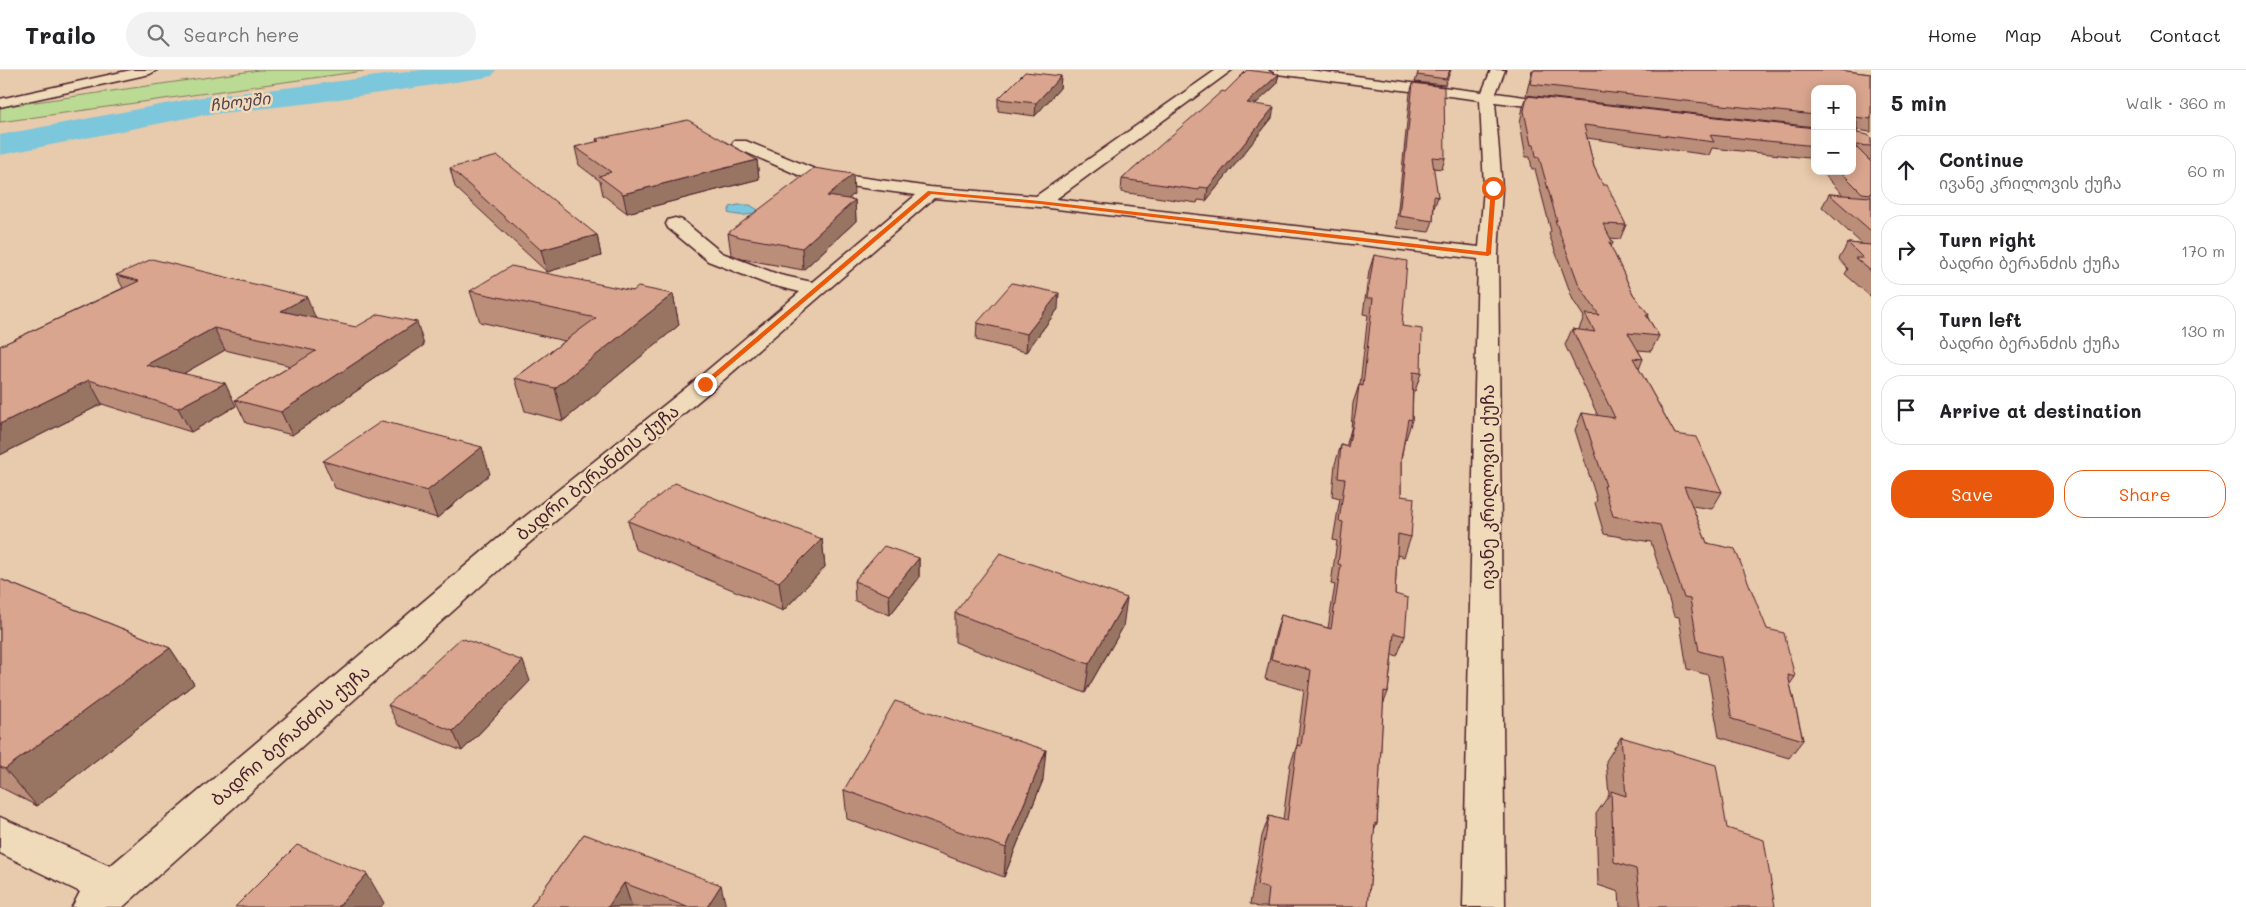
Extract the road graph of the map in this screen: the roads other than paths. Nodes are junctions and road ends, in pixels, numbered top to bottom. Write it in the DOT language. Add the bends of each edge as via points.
graph roads {
  1 [pos="150,70"];
  2 [pos="1225,70"];
  3 [pos="1277,70"];
  4 [pos="1498,70"];
  5 [pos="1487,97"];
  6 [pos="0,103"];
  7 [pos="1574,107"];
  8 [pos="740,144"];
  9 [pos="930,192"];
  10 [pos="1040,202"];
  11 [pos="674,224"];
  12 [pos="1488,254"];
  13 [pos="816,290"];
  14 [pos="0,834"];
  15 [pos="104,898"];
  16 [pos="1484,907"];
  1 -- 6 [label="street"];
  2 -- 10 [label="street"];
  3 -- 5 [label="street"];
  4 -- 5 [label="street, ივანე კრილოვის ქუჩა"];
  5 -- 7 [label="street"];
  5 -- 12 [label="street, ივანე კრილოვის ქუჩა" via="1493,188"];
  8 -- 9 [label="street" via="818,177"];
  9 -- 10 [label="street"];
  9 -- 13 [label="street, ბადრი ბერანძის ქუჩა"];
  10 -- 12 [label="street"];
  11 -- 13 [label="street" via="715,257 774,280"];
  12 -- 16 [label="street, ივანე კრილოვის ქუჩა"];
  13 -- 15 [label="street, ბადრი ბერანძის ქუჩა" via="512,542"];
  14 -- 15 [label="street"];
}
